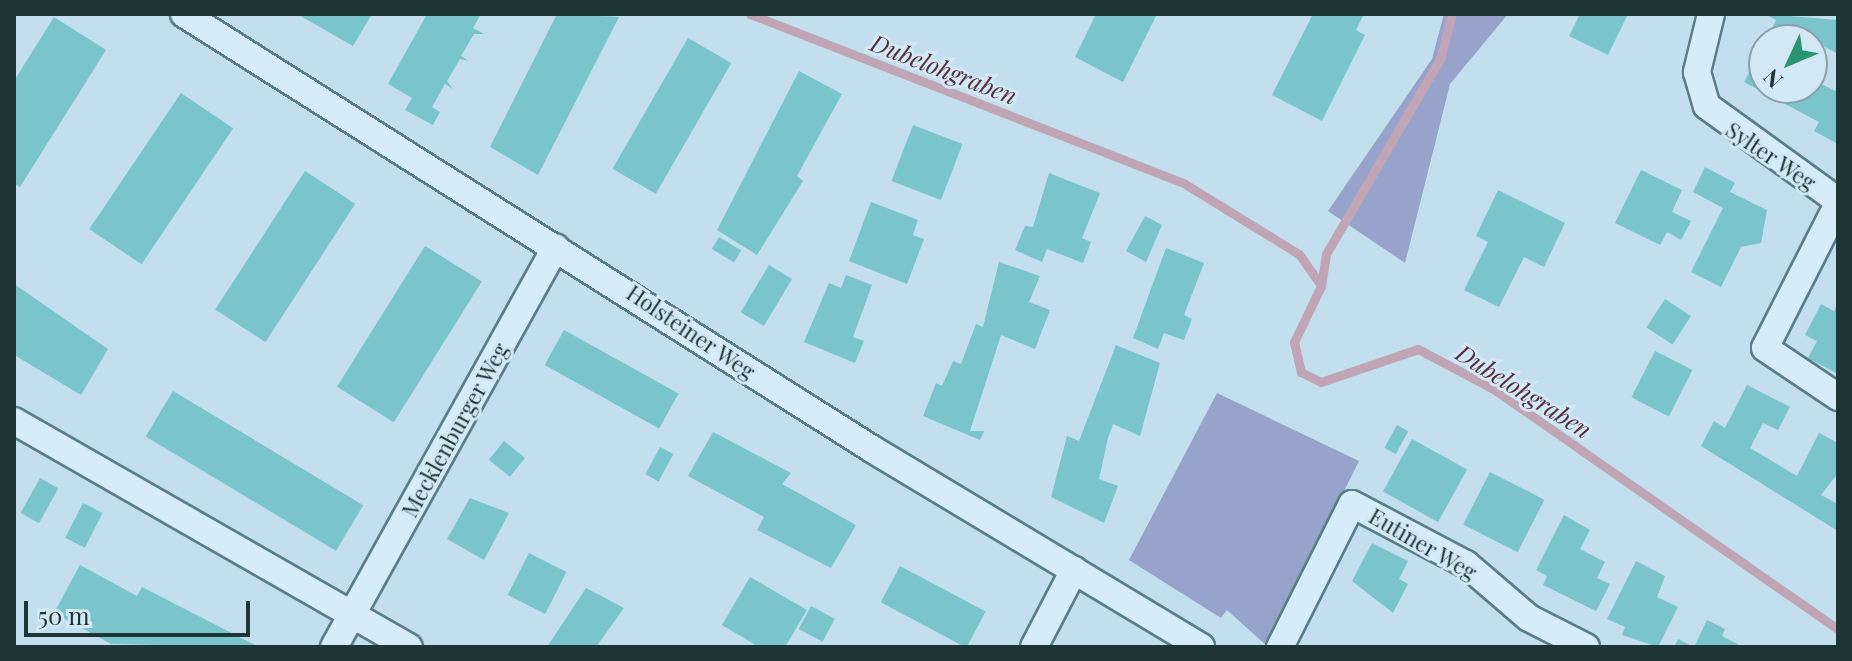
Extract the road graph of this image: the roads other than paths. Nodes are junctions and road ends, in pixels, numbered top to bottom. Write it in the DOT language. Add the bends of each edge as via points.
graph roads {
  1 [pos="184,14"];
  2 [pos="1711,14"];
  3 [pos="1838,203"];
  4 [pos="556,247"];
  5 [pos="1838,397"];
  6 [pos="14,421"];
  7 [pos="1074,570"];
  8 [pos="354,613"];
  9 [pos="334,647"];
  10 [pos="409,647"];
  11 [pos="1034,647"];
  12 [pos="1201,647"];
  13 [pos="1280,647"];
  14 [pos="1586,647"];
  1 -- 4 [label="street, Holsteiner Weg"];
  2 -- 3 [label="street, Sylter Weg" via="1697,72 1707,106"];
  3 -- 5 [label="street" via="1765,348"];
  4 -- 7 [label="street, Holsteiner Weg"];
  4 -- 8 [label="street, Mecklenburger Weg"];
  6 -- 8 [label="street"];
  7 -- 11 [label="street"];
  7 -- 12 [label="street, Holsteiner Weg"];
  8 -- 9 [label="street, Mecklenburger Weg"];
  8 -- 10 [label="street"];
  13 -- 14 [label="street, Eutiner Weg" via="1352,504 1466,564 1529,618"];
}
